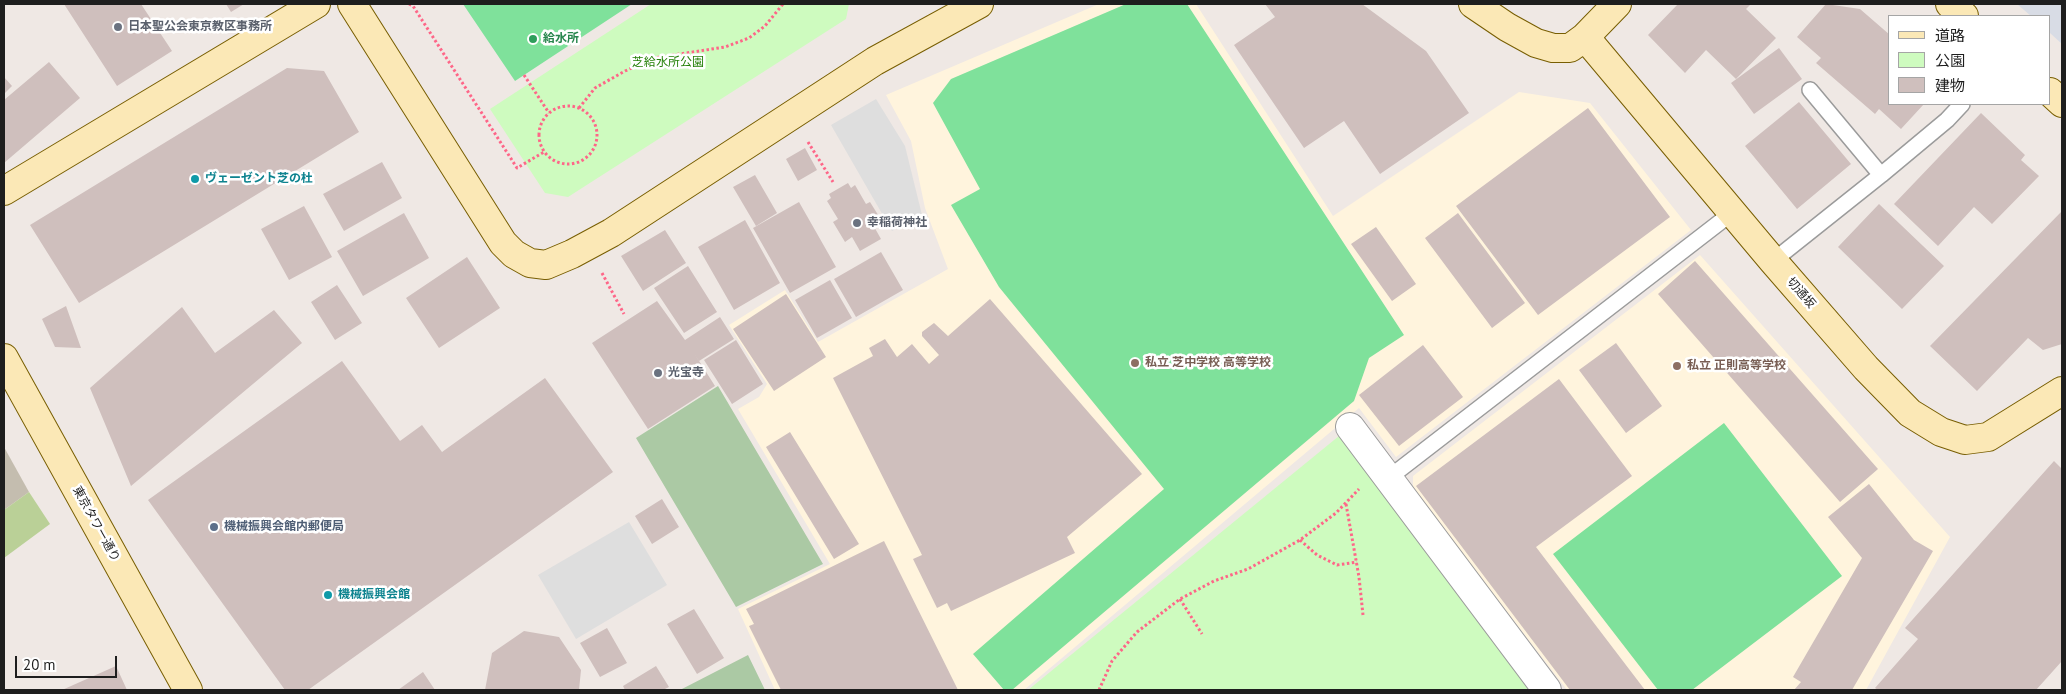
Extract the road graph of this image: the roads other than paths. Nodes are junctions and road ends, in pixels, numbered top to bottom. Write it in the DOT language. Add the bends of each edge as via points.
graph roads {
  1 [pos="316,4"];
  2 [pos="352,4"];
  3 [pos="979,4"];
  4 [pos="1473,4"];
  5 [pos="1950,4"];
  6 [pos="1612,9"];
  7 [pos="1963,15"];
  8 [pos="1585,37"];
  9 [pos="1810,90"];
  10 [pos="2051,93"];
  11 [pos="2062,103"];
  12 [pos="1961,105"];
  13 [pos="1881,175"];
  14 [pos="4,191"];
  15 [pos="1733,212"];
  16 [pos="1773,261"];
  17 [pos="4,358"];
  18 [pos="2062,391"];
  19 [pos="1350,426"];
  20 [pos="1385,470"];
  21 [pos="188,690"];
  22 [pos="1547,690"];
  1 -- 14 [label="street"];
  2 -- 3 [label="street" via="503,243 530,263 546,265 612,233 875,61"];
  4 -- 8 [label="street" via="1507,27 1553,48 1570,48"];
  5 -- 7 [label="street"];
  6 -- 8 [label="street"];
  8 -- 15 [label="street, 切通坂"];
  9 -- 13 [label="lane"];
  10 -- 11 [label="street"];
  12 -- 13 [label="lane"];
  13 -- 16 [label="lane"];
  15 -- 16 [label="street, 切通坂"];
  15 -- 20 [label="lane"];
  16 -- 18 [label="street, 切通坂" via="1866,368 1904,406 1941,432 1965,440 1988,436"];
  17 -- 21 [label="street, 東京タワー通り"];
  19 -- 20 [label="street"];
  20 -- 22 [label="street"];
}
